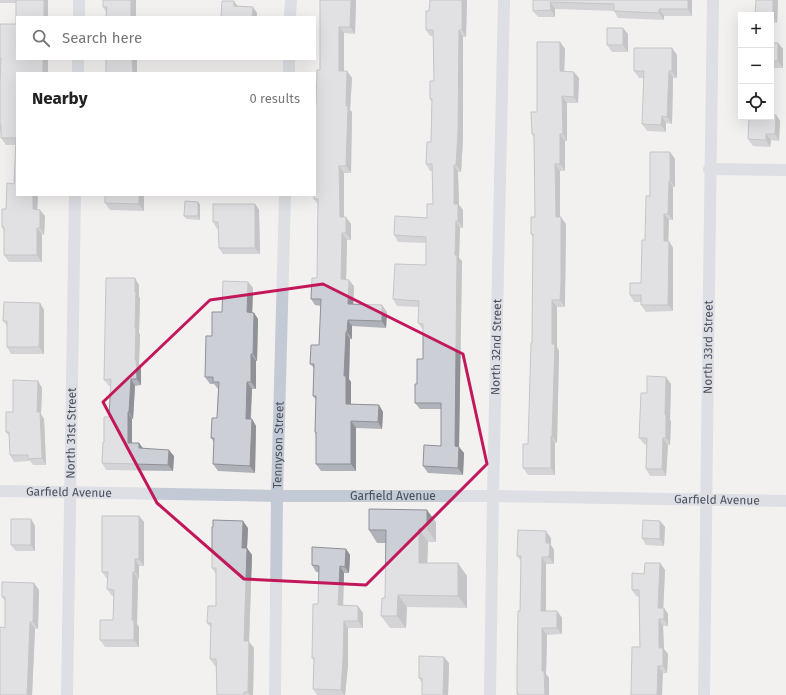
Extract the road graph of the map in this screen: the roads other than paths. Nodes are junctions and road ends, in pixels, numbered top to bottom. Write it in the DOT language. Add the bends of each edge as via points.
graph roads {
  1 [pos="79,0"];
  2 [pos="291,0"];
  3 [pos="504,0"];
  4 [pos="713,0"];
  5 [pos="79,16"];
  6 [pos="290,16"];
  7 [pos="78,60"];
  8 [pos="289,60"];
  9 [pos="78,72"];
  10 [pos="289,72"];
  11 [pos="710,169"];
  12 [pos="786,170"];
  13 [pos="75,196"];
  14 [pos="285,196"];
  15 [pos="0,491"];
  16 [pos="69,493"];
  17 [pos="277,496"];
  18 [pos="493,496"];
  19 [pos="707,501"];
  20 [pos="786,502"];
  21 [pos="67,695"];
  22 [pos="276,695"];
  23 [pos="490,695"];
  24 [pos="704,695"];
  1 -- 5 [label="street"];
  2 -- 6 [label="street"];
  3 -- 18 [label="street, North 32nd Street"];
  4 -- 11 [label="street, North 33rd Street"];
  7 -- 9 [label="street"];
  8 -- 10 [label="street"];
  11 -- 12 [label="street"];
  11 -- 19 [label="street, North 33rd Street"];
  13 -- 16 [label="street, North 31st Street"];
  14 -- 17 [label="street, Tennyson Street"];
  15 -- 16 [label="street, Garfield Avenue"];
  16 -- 17 [label="street, Garfield Avenue"];
  16 -- 21 [label="street, North 31st Street"];
  17 -- 18 [label="street, Garfield Avenue"];
  17 -- 22 [label="street, Tennyson Street"];
  18 -- 19 [label="street, Garfield Avenue"];
  18 -- 23 [label="street, North 32nd Street"];
  19 -- 20 [label="street, Garfield Avenue"];
  19 -- 24 [label="street, North 33rd Street"];
}
